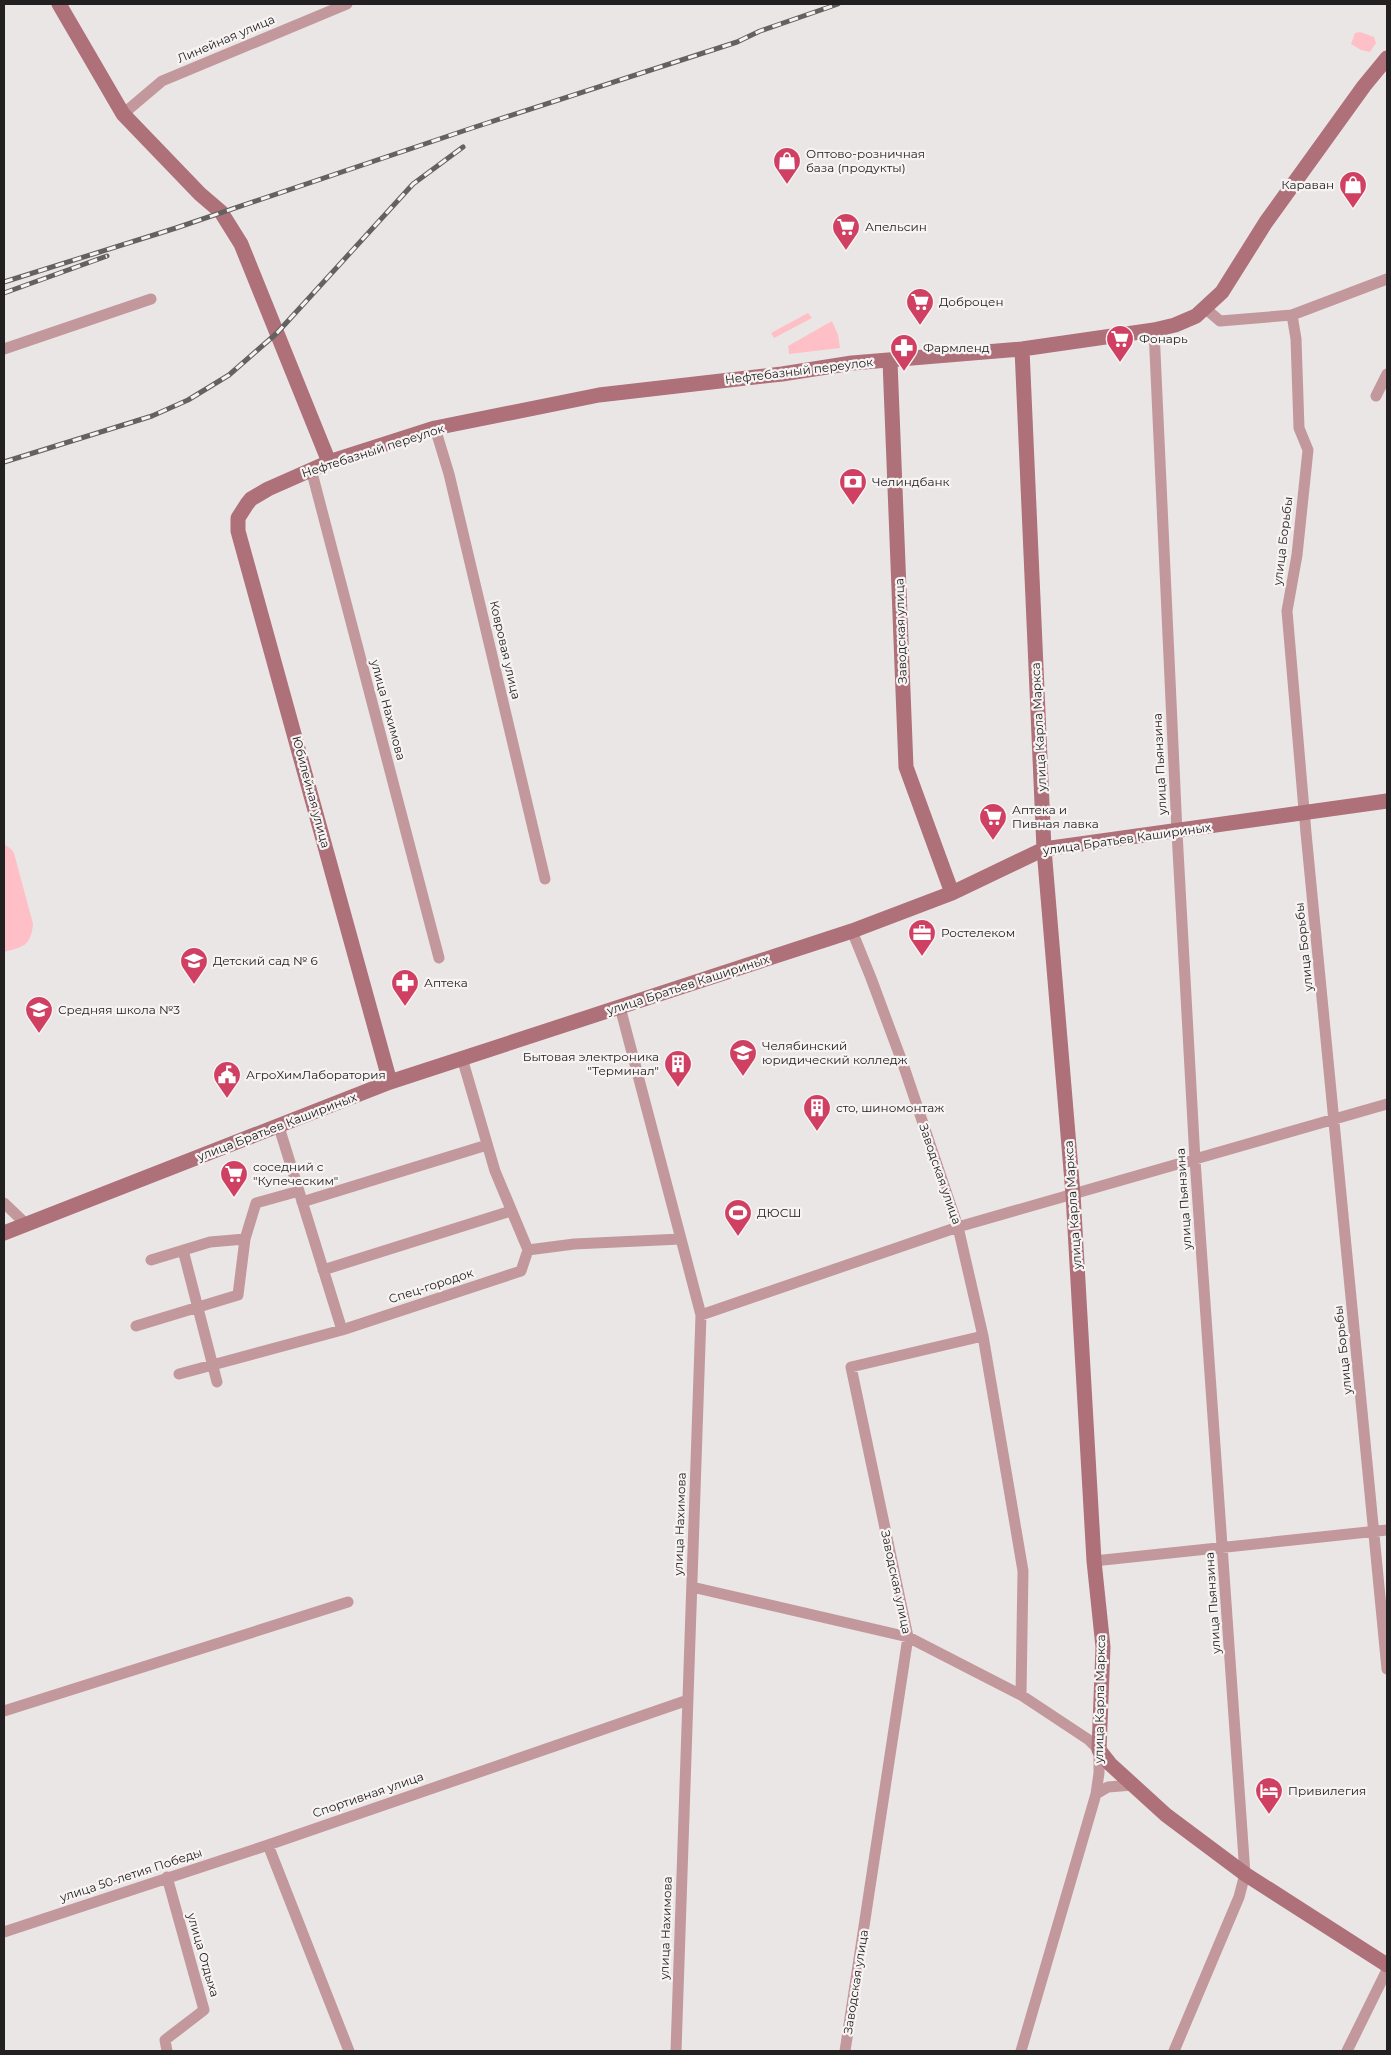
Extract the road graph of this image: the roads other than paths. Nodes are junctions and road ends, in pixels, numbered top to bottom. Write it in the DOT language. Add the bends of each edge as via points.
graph roads {
  1 [pos="59,4"];
  2 [pos="347,4"];
  3 [pos="1387,58"];
  4 [pos="123,114"];
  5 [pos="1387,279"];
  6 [pos="151,299"];
  7 [pos="1206,309"];
  8 [pos="1292,315"];
  9 [pos="1154,330"];
  10 [pos="4,349"];
  11 [pos="1022,349"];
  12 [pos="890,361"];
  13 [pos="1387,374"];
  14 [pos="1376,396"];
  15 [pos="435,428"];
  16 [pos="329,462"];
  17 [pos="311,469"];
  18 [pos="246,504"];
  19 [pos="1387,801"];
  20 [pos="1305,813"];
  21 [pos="1177,832"];
  22 [pos="1044,849"];
  23 [pos="545,879"];
  24 [pos="952,893"];
  25 [pos="852,931"];
  26 [pos="439,958"];
  27 [pos="620,1007"];
  28 [pos="462,1058"];
  29 [pos="390,1082"];
  30 [pos="1387,1104"];
  31 [pos="1334,1120"];
  32 [pos="279,1127"];
  33 [pos="487,1144"];
  34 [pos="1195,1160"];
  35 [pos="1073,1194"];
  36 [pos="301,1197"];
  37 [pos="4,1203"];
  38 [pos="511,1211"];
  39 [pos="26,1224"];
  40 [pos="958,1227"];
  41 [pos="4,1233"];
  42 [pos="681,1238"];
  43 [pos="244,1239"];
  44 [pos="183,1250"];
  45 [pos="528,1250"];
  46 [pos="151,1260"];
  47 [pos="323,1270"];
  48 [pos="197,1308"];
  49 [pos="701,1315"];
  50 [pos="136,1326"];
  51 [pos="342,1330"];
  52 [pos="983,1336"];
  53 [pos="211,1365"];
  54 [pos="179,1374"];
  55 [pos="216,1382"];
  56 [pos="1387,1530"];
  57 [pos="1374,1531"];
  58 [pos="1223,1549"];
  59 [pos="1094,1561"];
  60 [pos="692,1587"];
  61 [pos="348,1602"];
  62 [pos="908,1637"];
  63 [pos="1387,1669"];
  64 [pos="1021,1695"];
  65 [pos="688,1700"];
  66 [pos="4,1711"];
  67 [pos="1099,1750"];
  68 [pos="1133,1785"];
  69 [pos="1096,1794"];
  70 [pos="268,1845"];
  71 [pos="1244,1874"];
  72 [pos="167,1877"];
  73 [pos="4,1932"];
  74 [pos="1387,1965"];
  75 [pos="1387,1970"];
  76 [pos="167,2051"];
  77 [pos="349,2051"];
  78 [pos="676,2051"];
  79 [pos="845,2051"];
  80 [pos="1021,2051"];
  81 [pos="1174,2051"];
  82 [pos="1347,2051"];
  1 -- 4 [label="main road"];
  2 -- 4 [label="street, Линейная улица" via="162,81"];
  3 -- 7 [label="main road, Нефтебазный переулок" via="1266,222 1222,292"];
  4 -- 16 [label="main road" via="221,212 241,244"];
  5 -- 8 [label="street"];
  6 -- 10 [label="street"];
  7 -- 8 [label="street" via="1220,321"];
  7 -- 9 [label="main road, Нефтебазный переулок" via="1182,322"];
  8 -- 20 [label="street, улица Борьбы" via="1296,339 1299,428 1308,450 1297,555 1287,611"];
  9 -- 11 [label="main road, Нефтебазный переулок"];
  9 -- 21 [label="street, улица Пьянзина"];
  11 -- 12 [label="main road, Нефтебазный переулок"];
  11 -- 22 [label="main road, улица Карла Маркса"];
  12 -- 15 [label="main road, Нефтебазный переулок" via="599,395"];
  12 -- 24 [label="main road, Заводская улица" via="906,767"];
  13 -- 14 [label="street"];
  15 -- 16 [label="main road, Нефтебазный переулок"];
  15 -- 23 [label="street, Ковровая улица" via="449,474"];
  16 -- 17 [label="main road, Нефтебазный переулок"];
  17 -- 18 [label="main road, Нефтебазный переулок" via="268,489"];
  17 -- 26 [label="street, улица Нахимова"];
  18 -- 29 [label="main road, Юбилейная улица" via="238,518 238,531"];
  19 -- 20 [label="main road, улица Братьев Кашириных"];
  20 -- 21 [label="main road, улица Братьев Кашириных"];
  20 -- 31 [label="street, улица Борьбы"];
  21 -- 22 [label="main road, улица Братьев Кашириных"];
  21 -- 34 [label="street, улица Пьянзина"];
  22 -- 24 [label="main road, улица Братьев Кашириных"];
  22 -- 35 [label="main road, улица Карла Маркса"];
  24 -- 25 [label="main road, улица Братьев Кашириных"];
  25 -- 27 [label="main road, улица Братьев Кашириных"];
  25 -- 40 [label="street, Заводская улица" via="891,1031"];
  27 -- 28 [label="main road, улица Братьев Кашириных"];
  27 -- 42 [label="street, улица Нахимова"];
  28 -- 29 [label="main road, улица Братьев Кашириных"];
  28 -- 33 [label="street"];
  29 -- 32 [label="main road, улица Братьев Кашириных"];
  30 -- 31 [label="street"];
  31 -- 34 [label="street"];
  31 -- 57 [label="street, улица Борьбы"];
  32 -- 36 [label="street"];
  32 -- 39 [label="main road, улица Братьев Кашириных"];
  33 -- 36 [label="street"];
  33 -- 38 [label="street"];
  34 -- 35 [label="street"];
  34 -- 58 [label="street, улица Пьянзина"];
  35 -- 40 [label="street"];
  35 -- 59 [label="main road, улица Карла Маркса"];
  36 -- 43 [label="street" via="256,1203"];
  36 -- 47 [label="street"];
  37 -- 39 [label="street"];
  38 -- 45 [label="street"];
  38 -- 47 [label="street"];
  39 -- 41 [label="main road, улица Братьев Кашириных"];
  40 -- 49 [label="street"];
  40 -- 52 [label="street, Заводская улица"];
  42 -- 45 [label="street"];
  42 -- 49 [label="street, улица Нахимова"];
  43 -- 44 [label="street" via="210,1242"];
  43 -- 48 [label="street" via="238,1295"];
  44 -- 46 [label="street"];
  44 -- 48 [label="street"];
  45 -- 51 [label="street, Спец-городок" via="522,1271"];
  47 -- 51 [label="street"];
  48 -- 50 [label="street"];
  48 -- 53 [label="street"];
  49 -- 60 [label="street, улица Нахимова"];
  51 -- 53 [label="street, Спец-городок"];
  52 -- 62 [label="street, Заводская улица" via="851,1366"];
  52 -- 64 [label="street, Заводская улица" via="1024,1571"];
  53 -- 54 [label="street, Спец-городок"];
  53 -- 55 [label="street"];
  56 -- 57 [label="street"];
  57 -- 58 [label="street"];
  57 -- 63 [label="street, улица Борьбы"];
  58 -- 59 [label="street"];
  58 -- 71 [label="street, улица Пьянзина"];
  59 -- 67 [label="main road, улица Карла Маркса" via="1102,1647"];
  60 -- 62 [label="street"];
  60 -- 65 [label="street, улица Нахимова"];
  61 -- 66 [label="street"];
  62 -- 64 [label="street"];
  62 -- 79 [label="street, Заводская улица"];
  64 -- 67 [label="street"];
  65 -- 70 [label="street, Спортивная улица"];
  65 -- 78 [label="street, улица Нахимова"];
  67 -- 68 [label="main road"];
  67 -- 69 [label="street, улица Карла Маркса"];
  68 -- 69 [label="street" via="1108,1787"];
  68 -- 71 [label="main road"];
  69 -- 80 [label="street, улица Карла Маркса"];
  70 -- 72 [label="street, улица 50-летия Победы"];
  70 -- 77 [label="street"];
  71 -- 74 [label="main road"];
  71 -- 81 [label="street, улица Пьянзина" via="1239,1897"];
  72 -- 73 [label="street, улица 50-летия Победы"];
  72 -- 76 [label="street, улица Отдыха" via="204,2010 165,2040"];
  75 -- 82 [label="street"];
}
